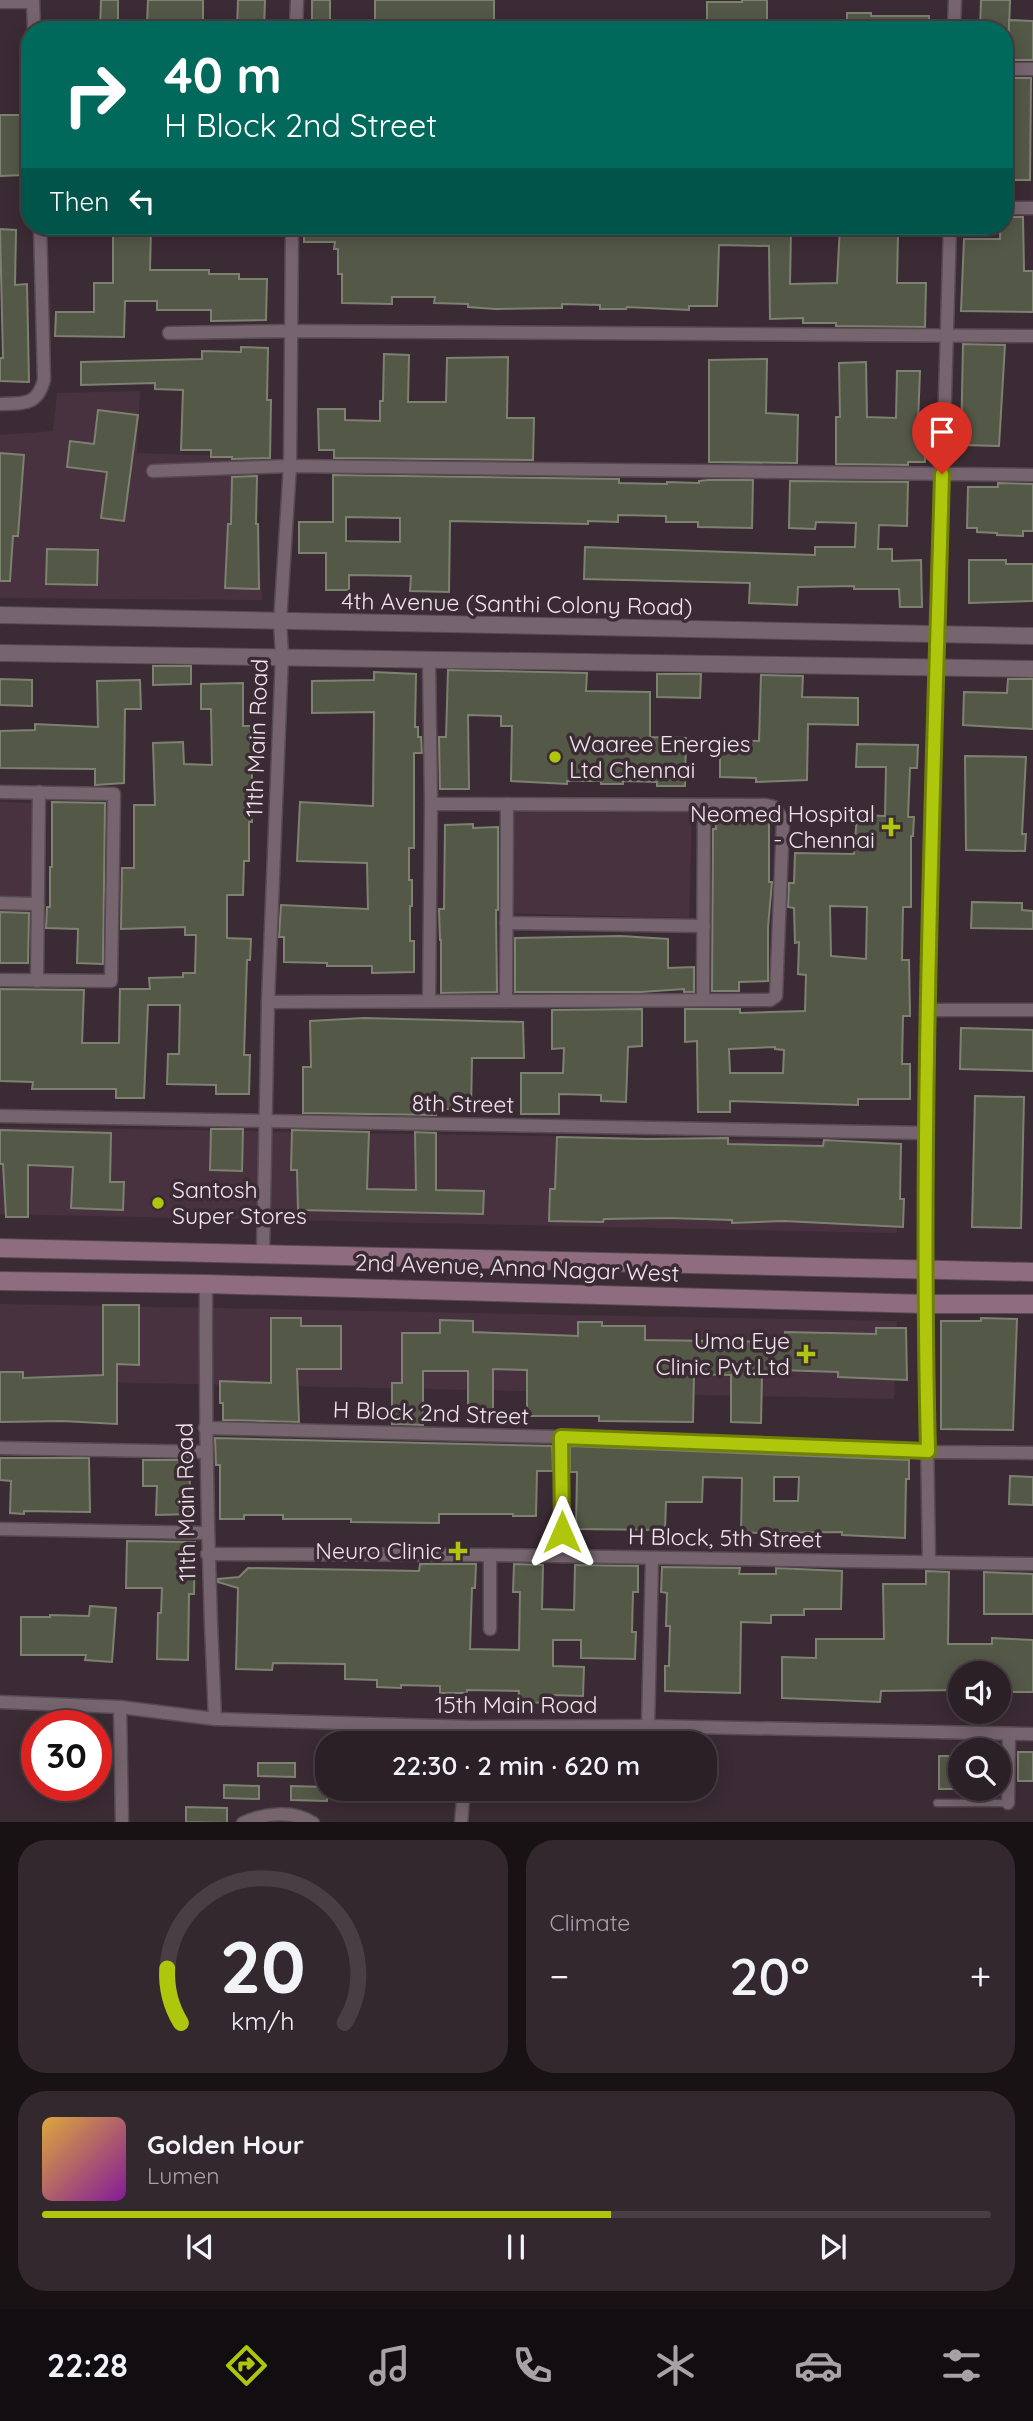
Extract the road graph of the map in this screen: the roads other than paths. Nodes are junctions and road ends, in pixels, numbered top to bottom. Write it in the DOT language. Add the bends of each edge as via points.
graph roads {
  1 [pos="297,0"];
  2 [pos="955,0"];
  3 [pos="33,1"];
  4 [pos="0,2"];
  5 [pos="34,21"];
  6 [pos="296,21"];
  7 [pos="954,21"];
  8 [pos="1013,69"];
  9 [pos="1033,69"];
  10 [pos="1013,208"];
  11 [pos="1033,208"];
  12 [pos="40,235"];
  13 [pos="292,235"];
  14 [pos="950,235"];
  15 [pos="291,331"];
  16 [pos="169,333"];
  17 [pos="947,336"];
  18 [pos="1033,336"];
  19 [pos="0,404"];
  20 [pos="290,467"];
  21 [pos="153,471"];
  22 [pos="942,474"];
  23 [pos="1033,475"];
  24 [pos="0,615"];
  25 [pos="280,622"];
  26 [pos="938,634"];
  27 [pos="1033,636"];
  28 [pos="0,653"];
  29 [pos="282,655"];
  30 [pos="429,660"];
  31 [pos="937,667"];
  32 [pos="1033,669"];
  33 [pos="0,792"];
  34 [pos="39,792"];
  35 [pos="431,804"];
  36 [pos="507,804"];
  37 [pos="704,806"];
  38 [pos="0,902"];
  39 [pos="38,904"];
  40 [pos="506,923"];
  41 [pos="704,926"];
  42 [pos="0,980"];
  43 [pos="37,981"];
  44 [pos="703,999"];
  45 [pos="429,1000"];
  46 [pos="506,1000"];
  47 [pos="268,1002"];
  48 [pos="927,1010"];
  49 [pos="1033,1010"];
  50 [pos="0,1116"];
  51 [pos="267,1121"];
  52 [pos="925,1133"];
  53 [pos="0,1248"];
  54 [pos="263,1252"];
  55 [pos="927,1269"];
  56 [pos="1033,1272"];
  57 [pos="0,1281"];
  58 [pos="206,1284"];
  59 [pos="925,1304"];
  60 [pos="1033,1304"];
  61 [pos="205,1427"];
  62 [pos="561,1437"];
  63 [pos="0,1448"];
  64 [pos="928,1451"];
  65 [pos="205,1452"];
  66 [pos="1033,1453"];
  67 [pos="0,1528"];
  68 [pos="207,1533"];
  69 [pos="207,1554"];
  70 [pos="490,1555"];
  71 [pos="562,1556"];
  72 [pos="652,1558"];
  73 [pos="929,1562"];
  74 [pos="1033,1564"];
  75 [pos="490,1629"];
  76 [pos="0,1702"];
  77 [pos="120,1707"];
  78 [pos="215,1719"];
  79 [pos="648,1726"];
  80 [pos="471,1727"];
  81 [pos="471,1731"];
  82 [pos="1009,1734"];
  83 [pos="1033,1734"];
  84 [pos="462,1801"];
  85 [pos="937,1803"];
  86 [pos="1009,1803"];
  87 [pos="122,1822"];
  88 [pos="243,1822"];
  89 [pos="313,1822"];
  90 [pos="460,1822"];
  1 -- 6 [label="street"];
  2 -- 7 [label="street"];
  3 -- 4 [label="street"];
  3 -- 5 [label="street"];
  8 -- 9 [label="street"];
  10 -- 11 [label="street"];
  12 -- 19 [label="street" via="44,380 40,393 30,402"];
  13 -- 15 [label="street, 11th Main Road"];
  14 -- 17 [label="street"];
  15 -- 16 [label="street"];
  15 -- 17 [label="street"];
  15 -- 20 [label="street, 11th Main Road"];
  17 -- 18 [label="street"];
  17 -- 22 [label="street"];
  20 -- 21 [label="street"];
  20 -- 22 [label="street"];
  20 -- 25 [label="street, 11th Main Road"];
  22 -- 23 [label="street"];
  22 -- 26 [label="street"];
  24 -- 25 [label="street, 4th Avenue (Santhi Colony Road)"];
  25 -- 26 [label="street, 4th Avenue (Santhi Colony Road)"];
  25 -- 29 [label="street, 11th Main Road"];
  26 -- 27 [label="street, 4th Avenue (Santhi Colony Road)"];
  26 -- 31 [label="street"];
  28 -- 29 [label="street"];
  29 -- 30 [label="street"];
  29 -- 47 [label="street, 11th Main Road"];
  30 -- 31 [label="street"];
  30 -- 35 [label="street"];
  31 -- 32 [label="street"];
  31 -- 48 [label="street"];
  33 -- 34 [label="street"];
  34 -- 39 [label="street"];
  34 -- 43 [label="street" via="114,794 114,802 111,981"];
  35 -- 36 [label="street"];
  35 -- 45 [label="street"];
  36 -- 37 [label="street"];
  36 -- 40 [label="street"];
  37 -- 41 [label="street"];
  37 -- 44 [label="street" via="766,805 779,811 783,820 776,996 770,1000"];
  38 -- 39 [label="street"];
  39 -- 43 [label="street"];
  40 -- 41 [label="street"];
  40 -- 46 [label="street"];
  41 -- 44 [label="street"];
  42 -- 43 [label="street"];
  44 -- 46 [label="street"];
  45 -- 46 [label="street"];
  45 -- 47 [label="street"];
  47 -- 51 [label="street, 11th Main Road"];
  48 -- 49 [label="street"];
  48 -- 52 [label="street"];
  50 -- 51 [label="street, 8th Street"];
  51 -- 52 [label="street, 8th Street"];
  51 -- 54 [label="street, 11th Main Road"];
  52 -- 55 [label="street"];
  53 -- 54 [label="main road, 2nd Avenue, Anna Nagar West"];
  54 -- 55 [label="main road, 2nd Avenue, Anna Nagar West"];
  55 -- 56 [label="main road, 2nd Avenue, Anna Nagar West"];
  55 -- 59 [label="street"];
  57 -- 58 [label="main road, 2nd Avenue, Anna Nagar West"];
  58 -- 59 [label="main road, 2nd Avenue, Anna Nagar West"];
  58 -- 61 [label="street, 11th Main Road"];
  59 -- 60 [label="main road, 2nd Avenue, Anna Nagar West"];
  59 -- 64 [label="street"];
  61 -- 62 [label="street, H Block 2nd Street"];
  61 -- 65 [label="street, 11th Main Road"];
  62 -- 64 [label="street, H Block 2nd Street"];
  62 -- 71 [label="street"];
  63 -- 65 [label="street"];
  64 -- 66 [label="street, H Block 2nd Street"];
  64 -- 73 [label="street"];
  65 -- 68 [label="street, 11th Main Road"];
  67 -- 68 [label="street"];
  68 -- 69 [label="street, 11th Main Road"];
  69 -- 70 [label="street, H Block, 5th Street"];
  69 -- 78 [label="street, 11th Main Road"];
  70 -- 71 [label="street, H Block, 5th Street"];
  70 -- 75 [label="street"];
  71 -- 72 [label="street, H Block, 5th Street"];
  72 -- 73 [label="street, H Block, 5th Street"];
  72 -- 79 [label="street"];
  73 -- 74 [label="street, H Block, 5th Street"];
  76 -- 77 [label="street, 15th Main Road"];
  77 -- 78 [label="street, 15th Main Road"];
  77 -- 87 [label="street"];
  78 -- 80 [label="street, 15th Main Road"];
  79 -- 80 [label="street, 15th Main Road"];
  79 -- 82 [label="street, 15th Main Road"];
  80 -- 81 [label="street"];
  82 -- 83 [label="street, 15th Main Road"];
  82 -- 86 [label="street"];
  84 -- 90 [label="street"];
  85 -- 86 [label="lane"];
  88 -- 89 [label="street" via="278,1814"];
}
